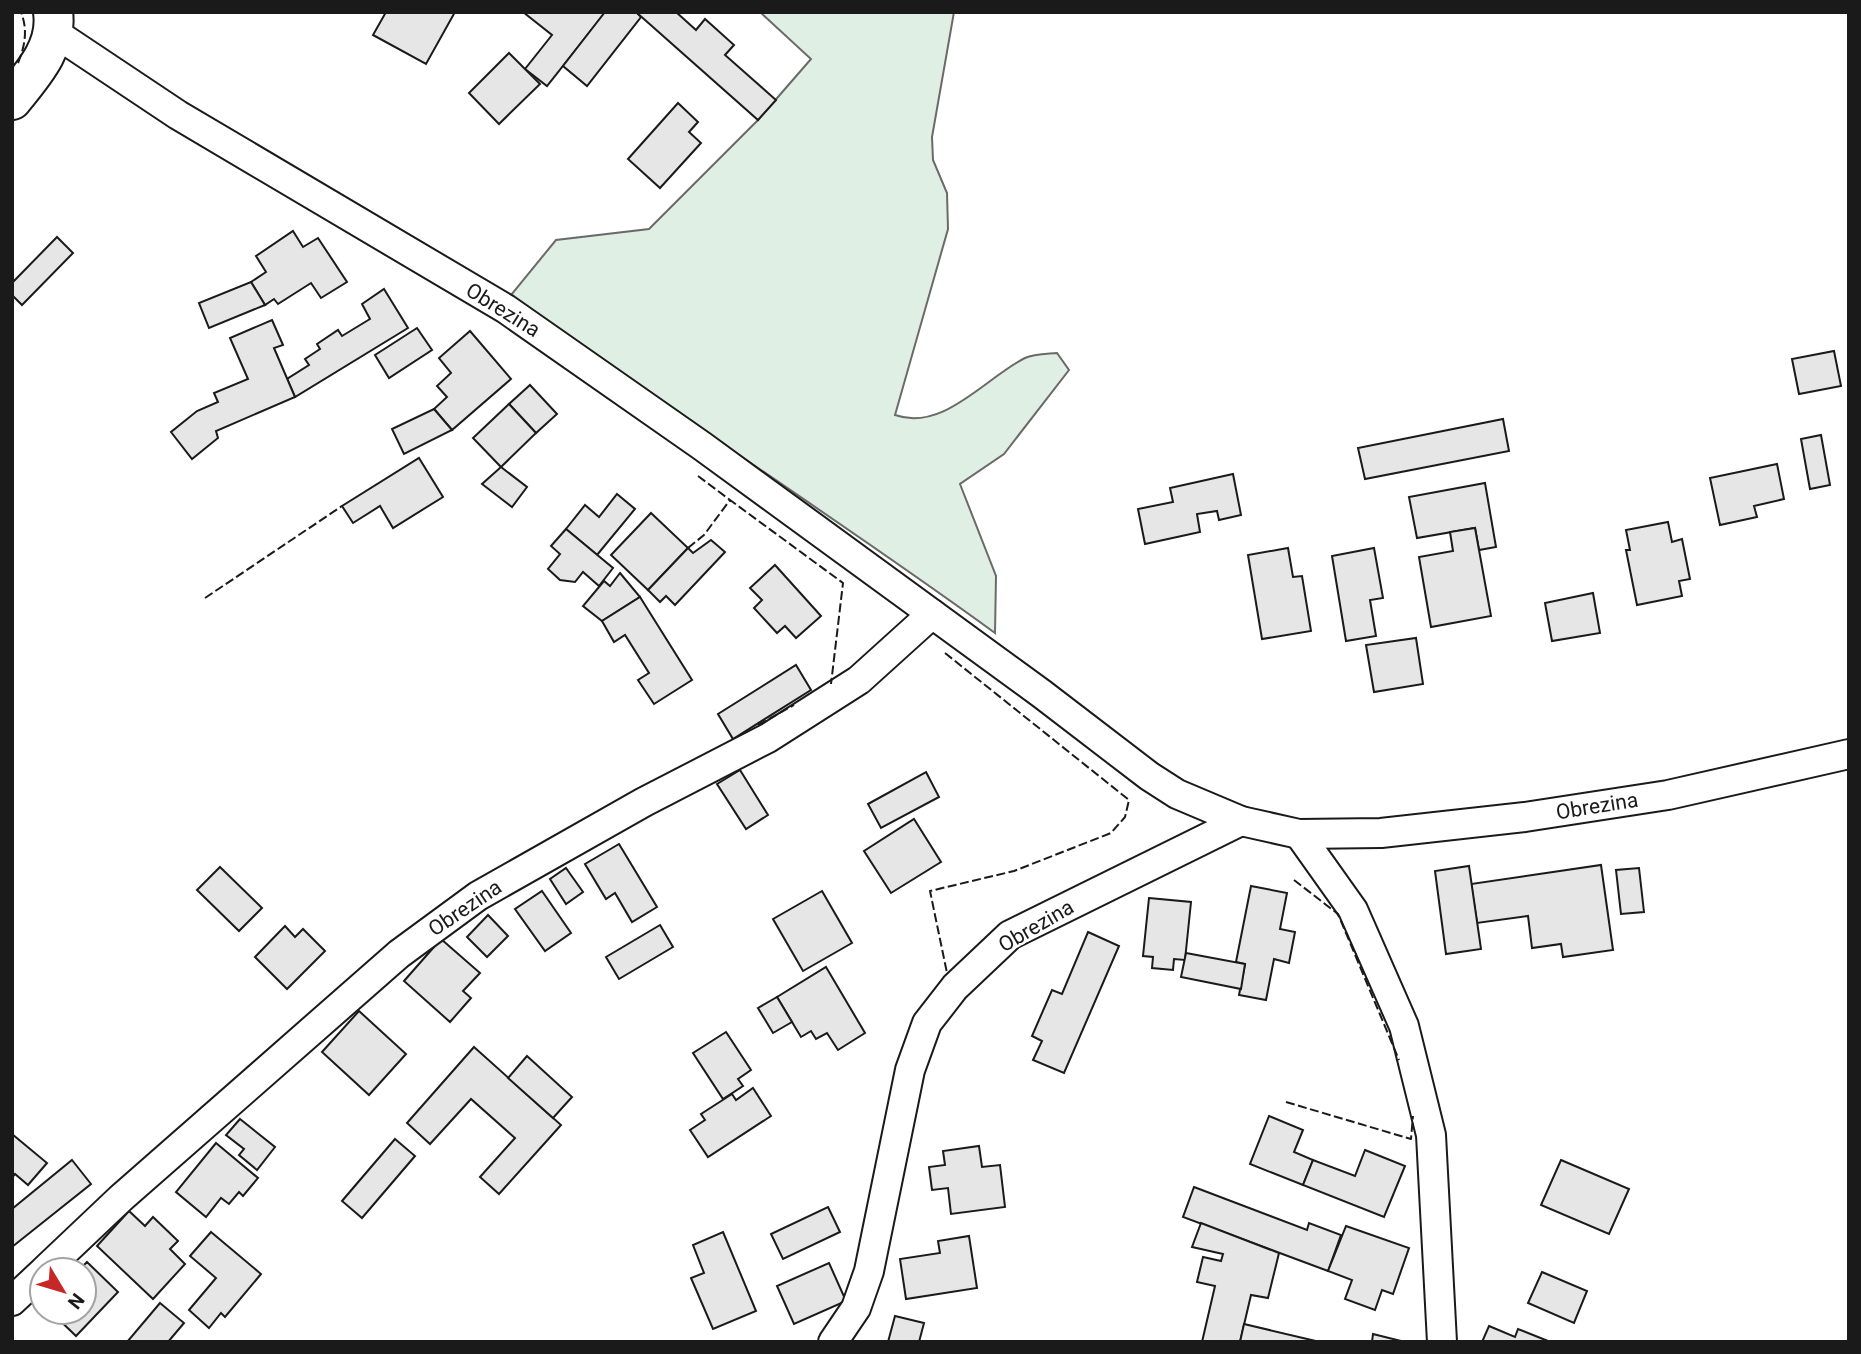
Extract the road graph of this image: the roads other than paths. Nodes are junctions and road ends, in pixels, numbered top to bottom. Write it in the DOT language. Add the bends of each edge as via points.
graph roads {
  1 [pos="54,23"];
  2 [pos="12,100"];
  3 [pos="932,614"];
  4 [pos="1849,754"];
  5 [pos="1241,821"];
  6 [pos="1299,834"];
  7 [pos="59,1256"];
  8 [pos="28,1286"];
  9 [pos="12,1301"];
  10 [pos="833,1342"];
  11 [pos="1442,1342"];
  1 -- 2 [label="street, Obrezina" via="44,55"];
  1 -- 3 [label="street, Obrezina" via="178,115 506,309"];
  3 -- 5 [label="street, Obrezina" via="1149,776 1177,794"];
  3 -- 7 [label="street, Obrezina" via="859,680 791,723 478,896 399,954"];
  4 -- 6 [label="street, Obrezina" via="1668,795 1525,817 1381,833"];
  5 -- 6 [label="street, Obrezina"];
  5 -- 10 [label="street, Obrezina" via="1010,936 955,988 927,1023 910,1070 869,1271 856,1308"];
  6 -- 11 [label="street" via="1353,910 1404,1026 1431,1135"];
  8 -- 9 [label="street, Obrezina"];
}
